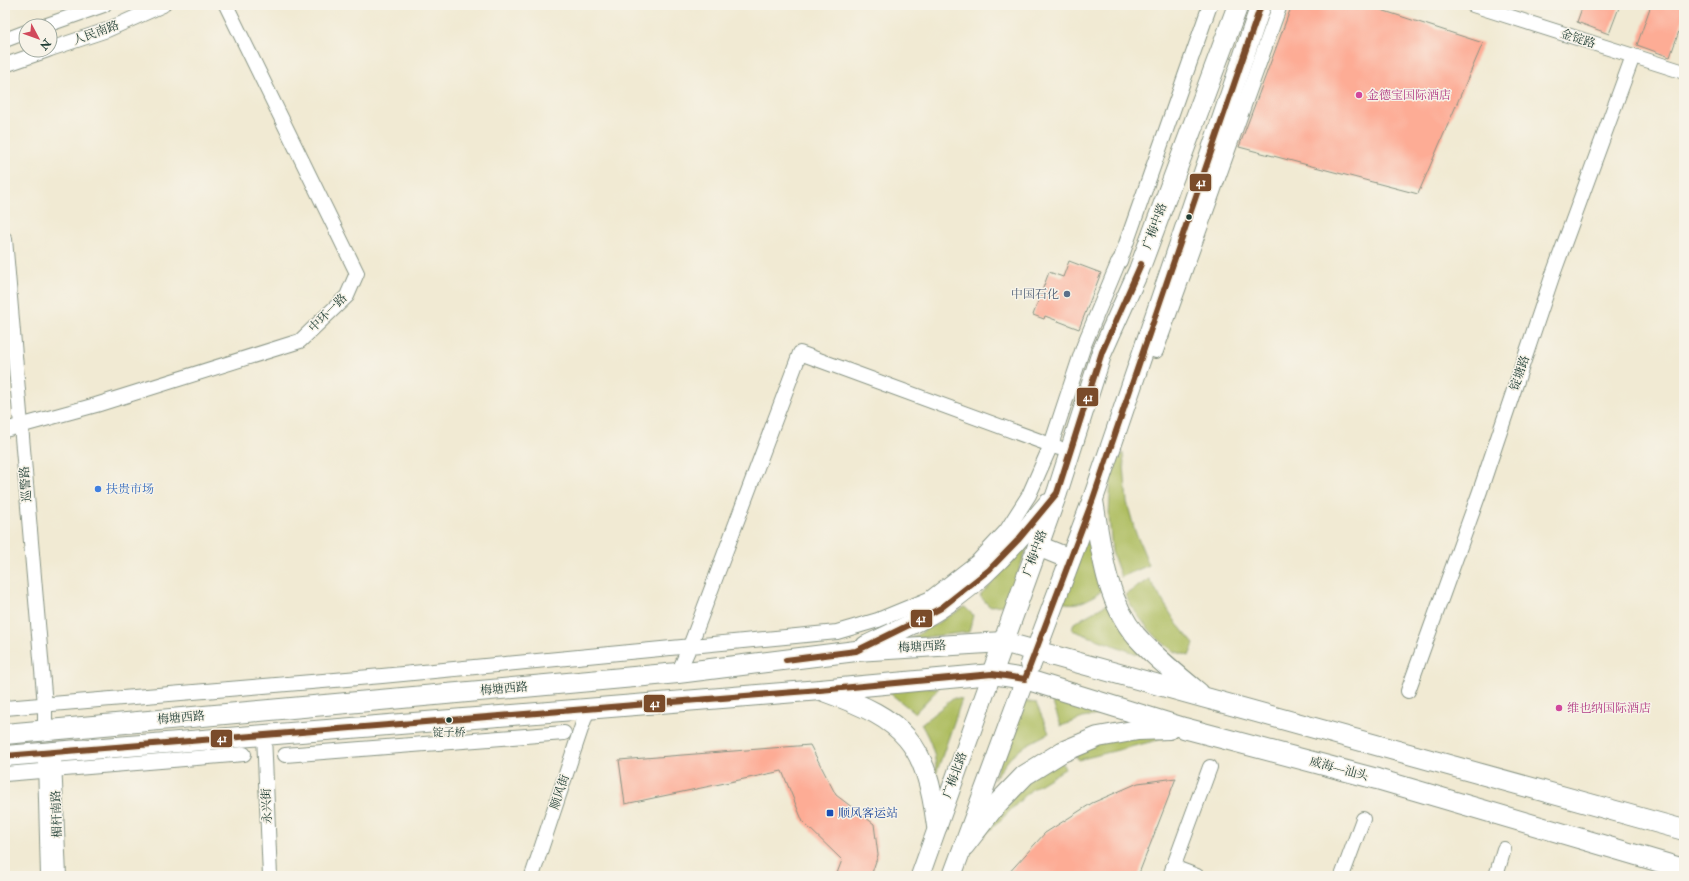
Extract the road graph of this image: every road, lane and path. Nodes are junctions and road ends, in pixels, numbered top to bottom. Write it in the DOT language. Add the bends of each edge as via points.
graph roads {
  1 [pos="104,5"];
  2 [pos="163,5"];
  3 [pos="226,5"];
  4 [pos="1210,5"];
  5 [pos="1238,5"];
  6 [pos="1261,5"];
  7 [pos="1280,5"];
  8 [pos="1472,5"];
  9 [pos="58,21"];
  10 [pos="18,35"];
  11 [pos="5,40"];
  12 [pos="58,47"];
  13 [pos="1633,56"];
  14 [pos="24,58"];
  15 [pos="5,64"];
  16 [pos="1684,72"];
  17 [pos="5,239"];
  18 [pos="1145,347"];
  19 [pos="21,426"];
  20 [pos="5,430"];
  21 [pos="1051,445"];
  22 [pos="1071,453"];
  23 [pos="1057,493"];
  24 [pos="1093,499"];
  25 [pos="1038,546"];
  26 [pos="1070,559"];
  27 [pos="1003,642"];
  28 [pos="690,646"];
  29 [pos="856,651"];
  30 [pos="1036,651"];
  31 [pos="678,673"];
  32 [pos="992,674"];
  33 [pos="1025,679"];
  34 [pos="820,690"];
  35 [pos="1408,691"];
  36 [pos="1204,697"];
  37 [pos="45,705"];
  38 [pos="5,708"];
  39 [pos="588,708"];
  40 [pos="1184,728"];
  41 [pos="45,730"];
  42 [pos="564,733"];
  43 [pos="5,734"];
  44 [pos="264,735"];
  45 [pos="244,754"];
  46 [pos="285,755"];
  47 [pos="5,756"];
  48 [pos="50,761"];
  49 [pos="1210,767"];
  50 [pos="5,774"];
  51 [pos="1363,819"];
  52 [pos="937,826"];
  53 [pos="1684,830"];
  54 [pos="964,846"];
  55 [pos="1504,848"];
  56 [pos="1684,869"];
  57 [pos="1171,872"];
  58 [pos="48,876"];
  59 [pos="59,876"];
  60 [pos="270,876"];
  61 [pos="532,876"];
  62 [pos="920,876"];
  63 [pos="952,876"];
  64 [pos="1197,876"];
  65 [pos="1342,876"];
  66 [pos="1496,876"];
  1 -- 9 [label="street, 人民南路"];
  2 -- 12 [label="street, 人民南路" via="107,30"];
  3 -- 19 [label="street, 中环一路" via="358,273 348,296 300,341"];
  4 -- 21 [label="street" via="1120,261 1118,260 1084,345"];
  5 -- 22 [label="highway, 广梅中路" via="1139,270 1102,352"];
  6 -- 18 [label="highway"];
  7 -- 18 [label="street" via="1156,351"];
  8 -- 13 [label="street, 金锭路"];
  10 -- 11 [label="street"];
  13 -- 16 [label="street, 金锭路"];
  13 -- 35 [label="street, 锭塘路" via="1552,277 1480,491"];
  14 -- 15 [label="street, 人民南路"];
  17 -- 19 [label="street, 巡警路"];
  18 -- 24 [label="highway"];
  19 -- 20 [label="street, 中环一路"];
  19 -- 37 [label="street, 巡警路"];
  21 -- 22 [label="street"];
  21 -- 28 [label="street" via="1029,495 1006,531 978,561 929,599 878,620 838,632"];
  21 -- 28 [label="street" via="800,353"];
  22 -- 23 [label="highway, 广梅中路"];
  23 -- 25 [label="highway, 广梅中路"];
  23 -- 29 [label="highway" via="989,570 941,608"];
  24 -- 26 [label="highway"];
  24 -- 36 [label="highway" via="1106,575 1117,605 1135,635"];
  25 -- 26 [label="highway"];
  25 -- 27 [label="highway, 广梅中路"];
  26 -- 30 [label="highway"];
  27 -- 29 [label="highway, 梅塘西路"];
  27 -- 30 [label="highway"];
  27 -- 32 [label="highway, 广梅中路"];
  28 -- 31 [label="street"];
  28 -- 37 [label="street"];
  29 -- 31 [label="highway, 梅塘西路"];
  30 -- 33 [label="highway"];
  30 -- 36 [label="highway"];
  31 -- 41 [label="highway, 梅塘西路"];
  32 -- 33 [label="highway, 威海—汕头"];
  32 -- 34 [label="highway, 梅塘西路"];
  32 -- 52 [label="main road, 广梅北路"];
  33 -- 40 [label="highway, 威海—汕头"];
  33 -- 54 [label="main road"];
  34 -- 39 [label="highway, 梅塘西路"];
  34 -- 52 [label="highway" via="859,703 879,714 910,740 928,777"];
  36 -- 53 [label="highway"];
  37 -- 38 [label="street"];
  37 -- 41 [label="street, 巡警路"];
  39 -- 44 [label="highway, 梅塘西路"];
  39 -- 61 [label="street, 顺风街"];
  40 -- 54 [label="highway" via="1138,730 1098,737 1062,752 1025,775 995,806"];
  40 -- 56 [label="highway, 威海—汕头" via="1377,779"];
  41 -- 43 [label="highway, 梅塘西路"];
  42 -- 46 [label="street"];
  44 -- 48 [label="highway, 梅塘西路"];
  44 -- 60 [label="street, 永兴街"];
  45 -- 48 [label="street"];
  47 -- 48 [label="highway, 梅塘西路"];
  48 -- 50 [label="street"];
  48 -- 58 [label="street, 楣杆南路" via="46,788"];
  48 -- 59 [label="street, 楣杆南路"];
  49 -- 57 [label="street"];
  51 -- 65 [label="street"];
  52 -- 62 [label="main road, 广梅北路"];
  54 -- 63 [label="main road"];
  55 -- 66 [label="street"];
  57 -- 64 [label="street"];
}
